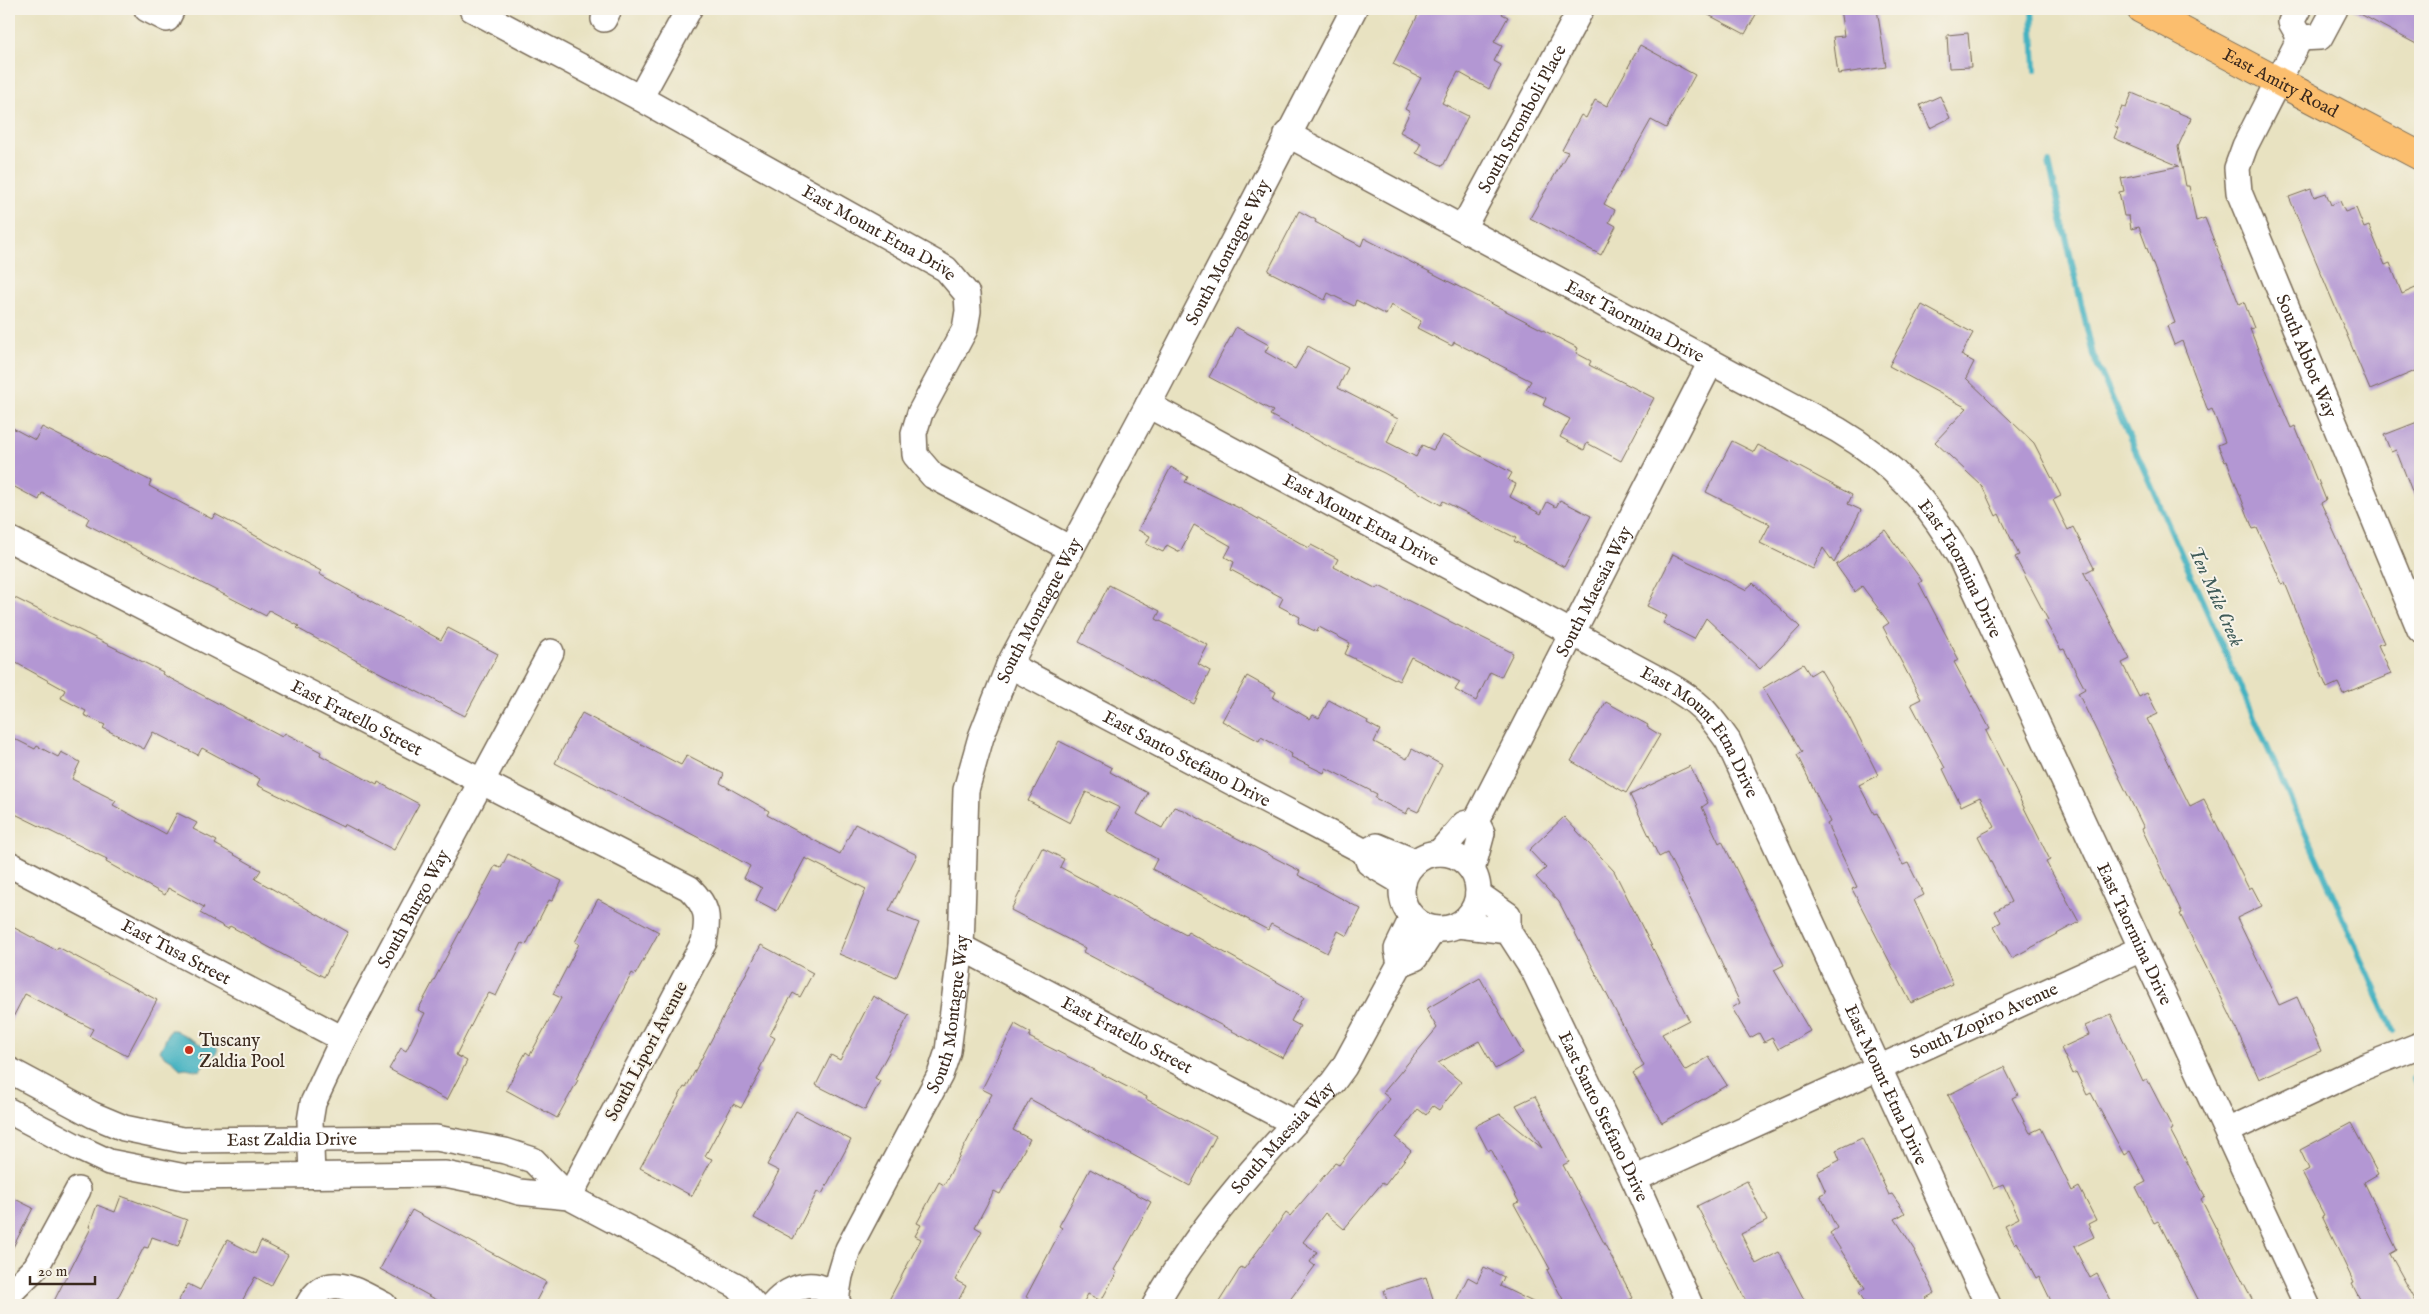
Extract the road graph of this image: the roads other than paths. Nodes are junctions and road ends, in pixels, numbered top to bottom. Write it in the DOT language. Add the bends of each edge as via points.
graph roads {
  1 [pos="147,9"];
  2 [pos="172,9"];
  3 [pos="472,9"];
  4 [pos="689,9"];
  5 [pos="1354,9"];
  6 [pos="1581,9"];
  7 [pos="2141,9"];
  8 [pos="2298,9"];
  9 [pos="2335,9"];
  10 [pos="2300,38"];
  11 [pos="2278,82"];
  12 [pos="640,98"];
  13 [pos="1288,134"];
  14 [pos="2420,156"];
  15 [pos="1463,228"];
  16 [pos="1711,362"];
  17 [pos="1148,405"];
  18 [pos="9,539"];
  19 [pos="1071,549"];
  20 [pos="2420,630"];
  21 [pos="1572,634"];
  22 [pos="552,652"];
  23 [pos="1009,665"];
  24 [pos="483,781"];
  25 [pos="1476,821"];
  26 [pos="1366,852"];
  27 [pos="1439,853"];
  28 [pos="1415,862"];
  29 [pos="9,864"];
  30 [pos="1472,870"];
  31 [pos="1402,883"];
  32 [pos="1478,894"];
  33 [pos="703,902"];
  34 [pos="1412,918"];
  35 [pos="1458,925"];
  36 [pos="1434,929"];
  37 [pos="1508,931"];
  38 [pos="961,947"];
  39 [pos="2142,949"];
  40 [pos="1400,964"];
  41 [pos="343,1039"];
  42 [pos="2420,1045"];
  43 [pos="1879,1068"];
  44 [pos="9,1070"];
  45 [pos="9,1111"];
  46 [pos="1294,1123"];
  47 [pos="2227,1131"];
  48 [pos="310,1138"];
  49 [pos="312,1175"];
  50 [pos="1634,1179"];
  51 [pos="78,1190"];
  52 [pos="569,1197"];
  53 [pos="848,1249"];
  54 [pos="737,1286"];
  55 [pos="811,1286"];
  56 [pos="9,1294"];
  57 [pos="778,1300"];
  58 [pos="837,1303"];
  59 [pos="308,1305"];
  60 [pos="384,1305"];
  61 [pos="754,1305"];
  62 [pos="1155,1305"];
  63 [pos="1690,1305"];
  64 [pos="1988,1305"];
  65 [pos="2307,1305"];
  1 -- 2 [label="street" via="166,19"];
  3 -- 12 [label="street, East Mount Etna Drive"];
  4 -- 12 [label="street"];
  5 -- 13 [label="street, South Montague Way"];
  6 -- 15 [label="street, South Stromboli Place"];
  7 -- 11 [label="main road, East Amity Road"];
  8 -- 10 [label="street" via="2291,22"];
  9 -- 10 [label="street" via="2320,38"];
  10 -- 11 [label="street, South Abbot Way"];
  11 -- 14 [label="main road, East Amity Road"];
  11 -- 20 [label="street, South Abbot Way" via="2237,168 2239,192"];
  12 -- 19 [label="street, East Mount Etna Drive" via="946,269 958,281 967,294 965,329 920,413 914,433 915,455 933,476"];
  13 -- 15 [label="street, East Taormina Drive"];
  13 -- 17 [label="street, South Montague Way"];
  15 -- 16 [label="street, East Taormina Drive"];
  16 -- 21 [label="street, South Maesaia Way"];
  16 -- 39 [label="street, East Taormina Drive" via="1864,446 1887,463 1928,506 1961,559"];
  17 -- 19 [label="street, South Montague Way"];
  17 -- 21 [label="street, East Mount Etna Drive"];
  18 -- 24 [label="street, East Fratello Street"];
  19 -- 23 [label="street, South Montague Way"];
  21 -- 25 [label="street, South Maesaia Way"];
  21 -- 43 [label="street, East Mount Etna Drive" via="1694,700 1711,716 1728,741"];
  22 -- 24 [label="street, South Burgo Way"];
  23 -- 26 [label="street, East Santo Stefano Drive"];
  23 -- 38 [label="street, South Montague Way" via="981,736 966,790"];
  24 -- 33 [label="street, East Fratello Street" via="689,888"];
  24 -- 41 [label="street, South Burgo Way"];
  25 -- 27 [label="street" via="1464,824"];
  25 -- 30 [label="street" via="1482,833"];
  26 -- 28 [label="street" via="1377,846"];
  26 -- 31 [label="street, East Santo Stefano Drive" via="1369,863"];
  27 -- 28 [label="street" via="1426,855"];
  27 -- 30 [label="street" via="1457,858"];
  28 -- 31 [label="street"];
  29 -- 41 [label="street, East Tusa Street"];
  30 -- 32 [label="street"];
  31 -- 34 [label="street" via="1405,907"];
  32 -- 35 [label="street" via="1472,912"];
  32 -- 37 [label="street, East Santo Stefano Drive" via="1508,915"];
  33 -- 52 [label="street, South Lipori Avenue" via="708,922 704,942"];
  34 -- 36 [label="street"];
  34 -- 40 [label="street, South Maesaia Way" via="1397,949"];
  35 -- 36 [label="street"];
  35 -- 37 [label="street"];
  36 -- 40 [label="street, South Maesaia Way" via="1416,958"];
  37 -- 50 [label="street, East Santo Stefano Drive" via="1535,973"];
  38 -- 46 [label="street, East Fratello Street"];
  38 -- 53 [label="street, South Montague Way" via="954,1016 940,1075"];
  39 -- 43 [label="street, South Zopiro Avenue"];
  39 -- 47 [label="street, East Taormina Drive"];
  40 -- 46 [label="street, South Maesaia Way" via="1344,1067"];
  41 -- 48 [label="street, South Burgo Way" via="313,1103"];
  42 -- 47 [label="street" via="2364,1066"];
  43 -- 50 [label="street, South Zopiro Avenue"];
  43 -- 64 [label="street, East Mount Etna Drive"];
  44 -- 48 [label="street, East Zaldia Drive" via="93,1115 152,1135 182,1140"];
  45 -- 49 [label="street, East Zaldia Drive" via="110,1162 149,1171 185,1177"];
  46 -- 62 [label="street, South Maesaia Way" via="1232,1193 1175,1267"];
  47 -- 65 [label="street, East Taormina Drive"];
  48 -- 49 [label="street, South Burgo Way"];
  48 -- 52 [label="street, East Zaldia Drive" via="436,1138 481,1145 533,1160"];
  49 -- 52 [label="street, East Zaldia Drive" via="445,1174 519,1192"];
  50 -- 63 [label="street, East Santo Stefano Drive"];
  51 -- 56 [label="street" via="36,1267"];
  52 -- 54 [label="street, East Zaldia Drive"];
  53 -- 55 [label="street, South Montague Way"];
  53 -- 58 [label="street, South Montague Way"];
  54 -- 57 [label="street, East Zaldia Drive"];
  54 -- 61 [label="street, East Zaldia Drive"];
  55 -- 57 [label="street" via="796,1287"];
  55 -- 58 [label="street" via="825,1290"];
  59 -- 60 [label="street" via="328,1286 341,1285"];
}
